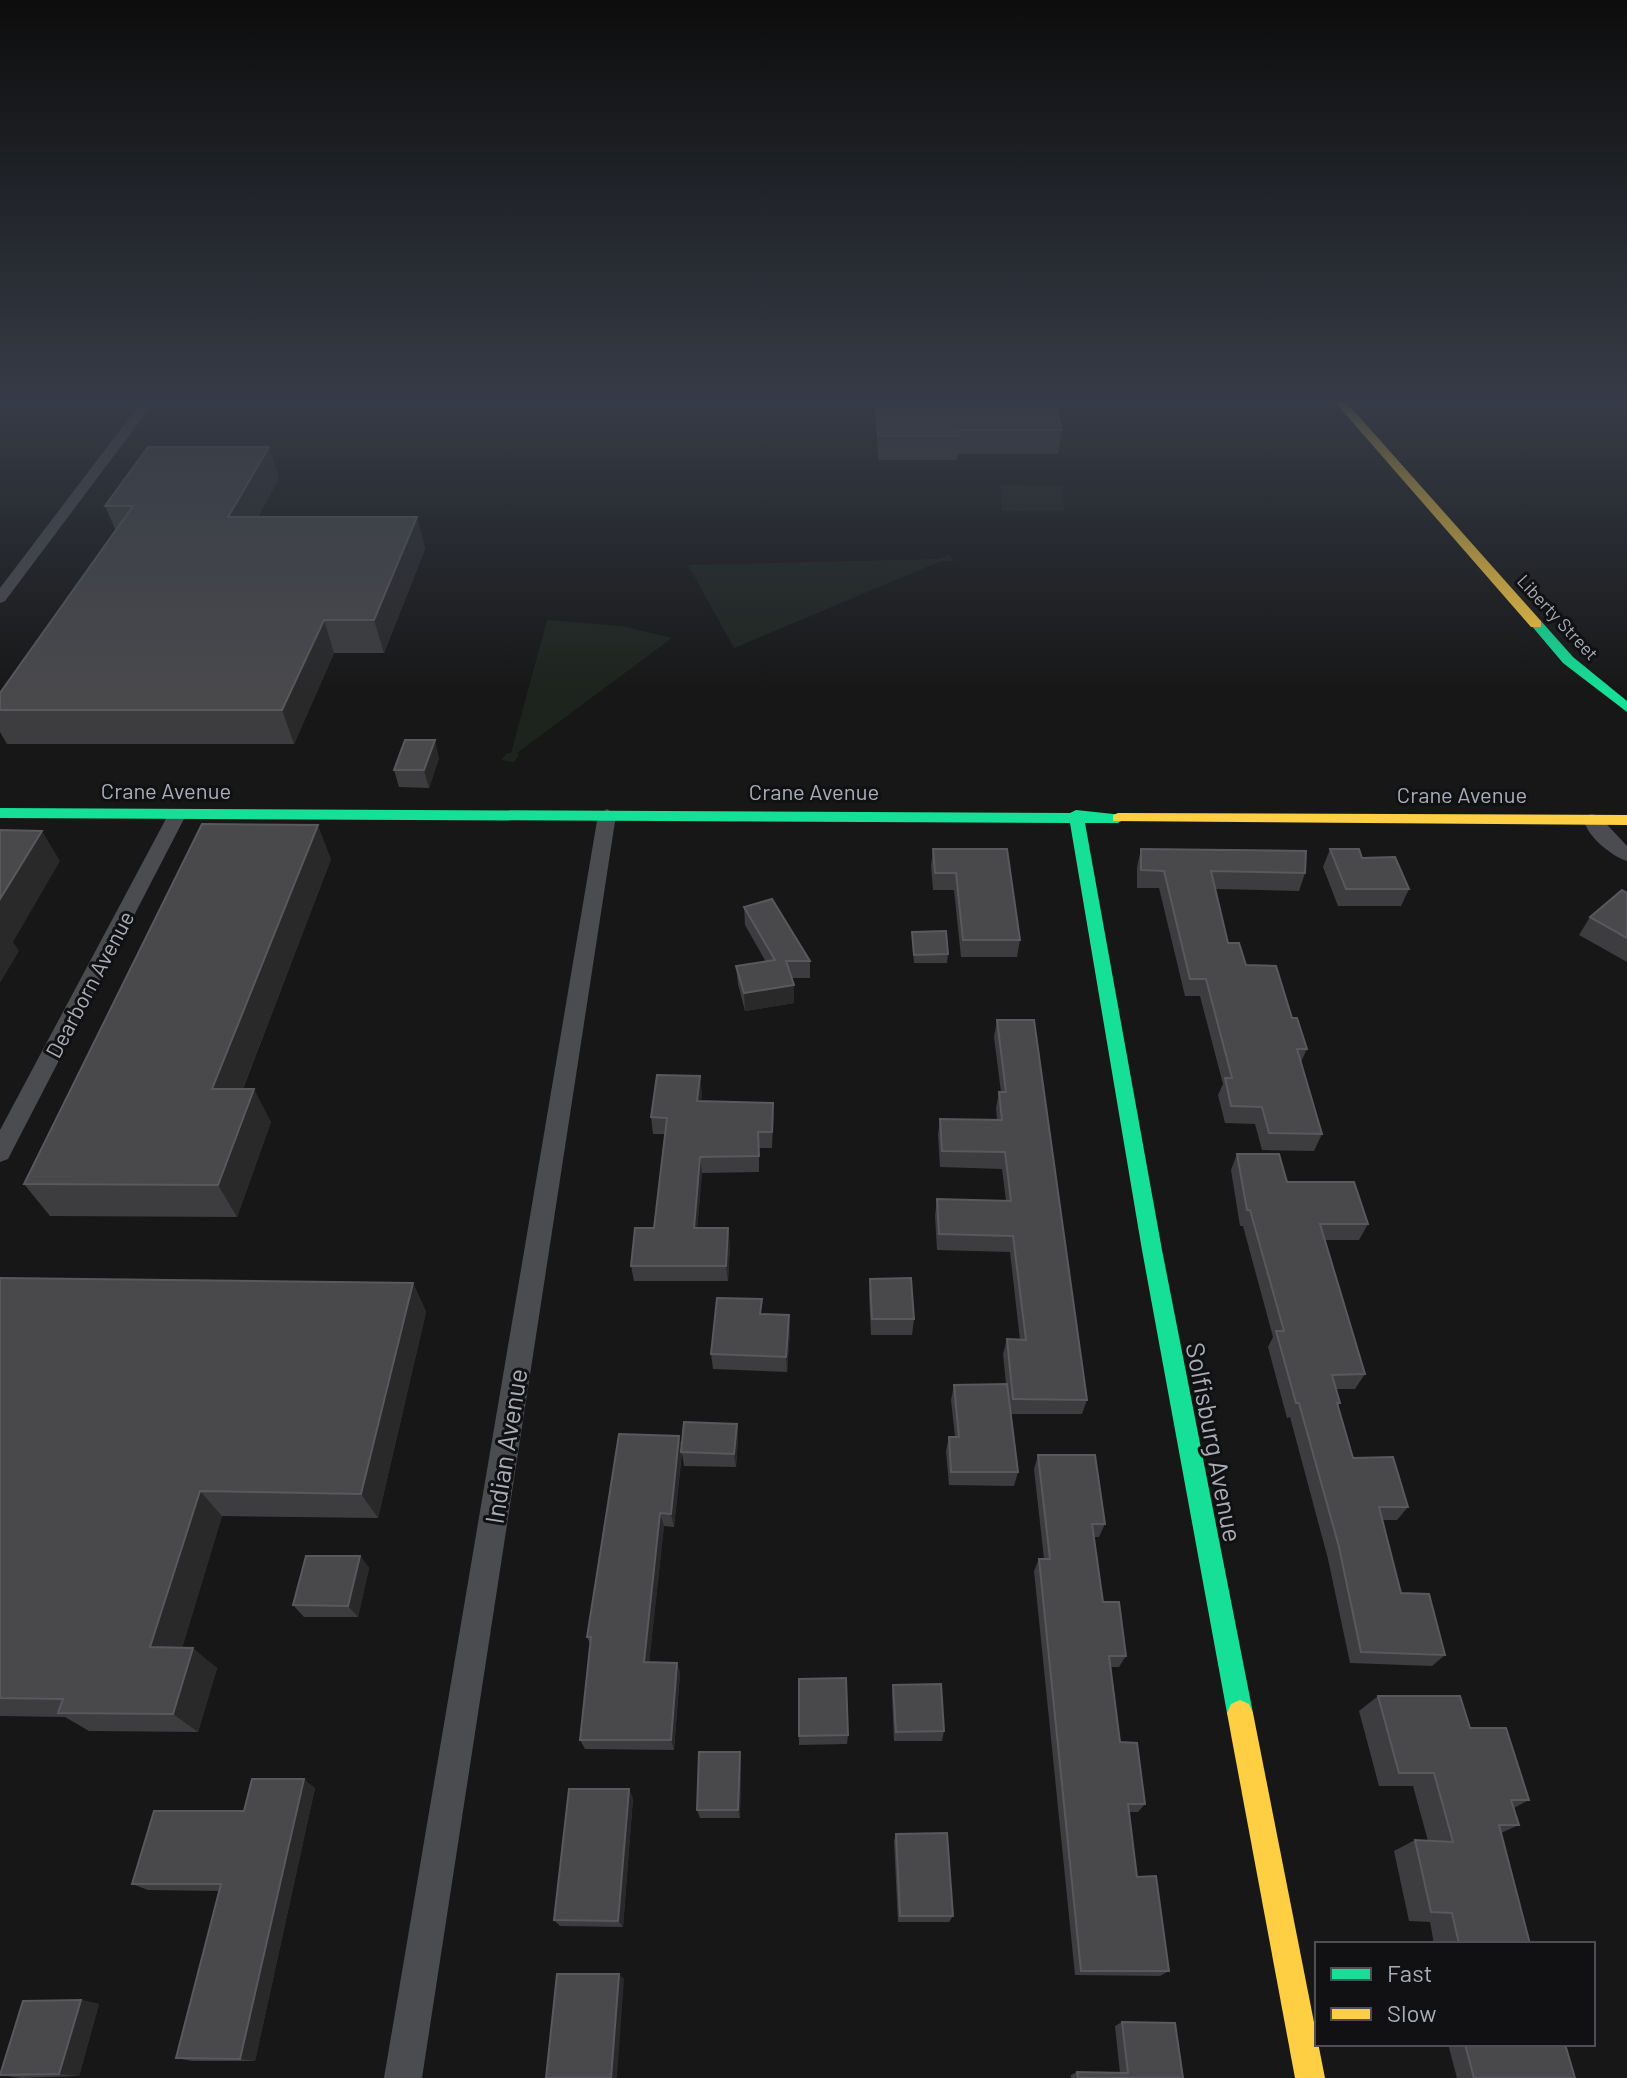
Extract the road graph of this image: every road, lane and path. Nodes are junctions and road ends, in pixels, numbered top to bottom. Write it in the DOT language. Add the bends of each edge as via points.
graph roads {
  1 [pos="76,498"];
  2 [pos="1425,498"];
  3 [pos="0,598"];
  4 [pos="1627,708"];
  5 [pos="0,813"];
  6 [pos="177,815"];
  7 [pos="607,815"];
  8 [pos="1076,815"];
  9 [pos="1592,820"];
  10 [pos="1627,820"];
  11 [pos="1627,855"];
  12 [pos="0,1152"];
  13 [pos="403,2078"];
  14 [pos="1310,2078"];
  1 -- 3 [label="street"];
  2 -- 4 [label="street, Liberty Street" via="1568,660"];
  5 -- 6 [label="street, Crane Avenue"];
  6 -- 7 [label="street, Crane Avenue"];
  6 -- 12 [label="street, Dearborn Avenue"];
  7 -- 8 [label="street, Crane Avenue"];
  7 -- 13 [label="street, Indian Avenue"];
  8 -- 9 [label="street, Crane Avenue"];
  8 -- 14 [label="street, Solfisburg Avenue" via="1152,1250"];
  9 -- 10 [label="street, Crane Avenue"];
  9 -- 11 [label="street"];
}
